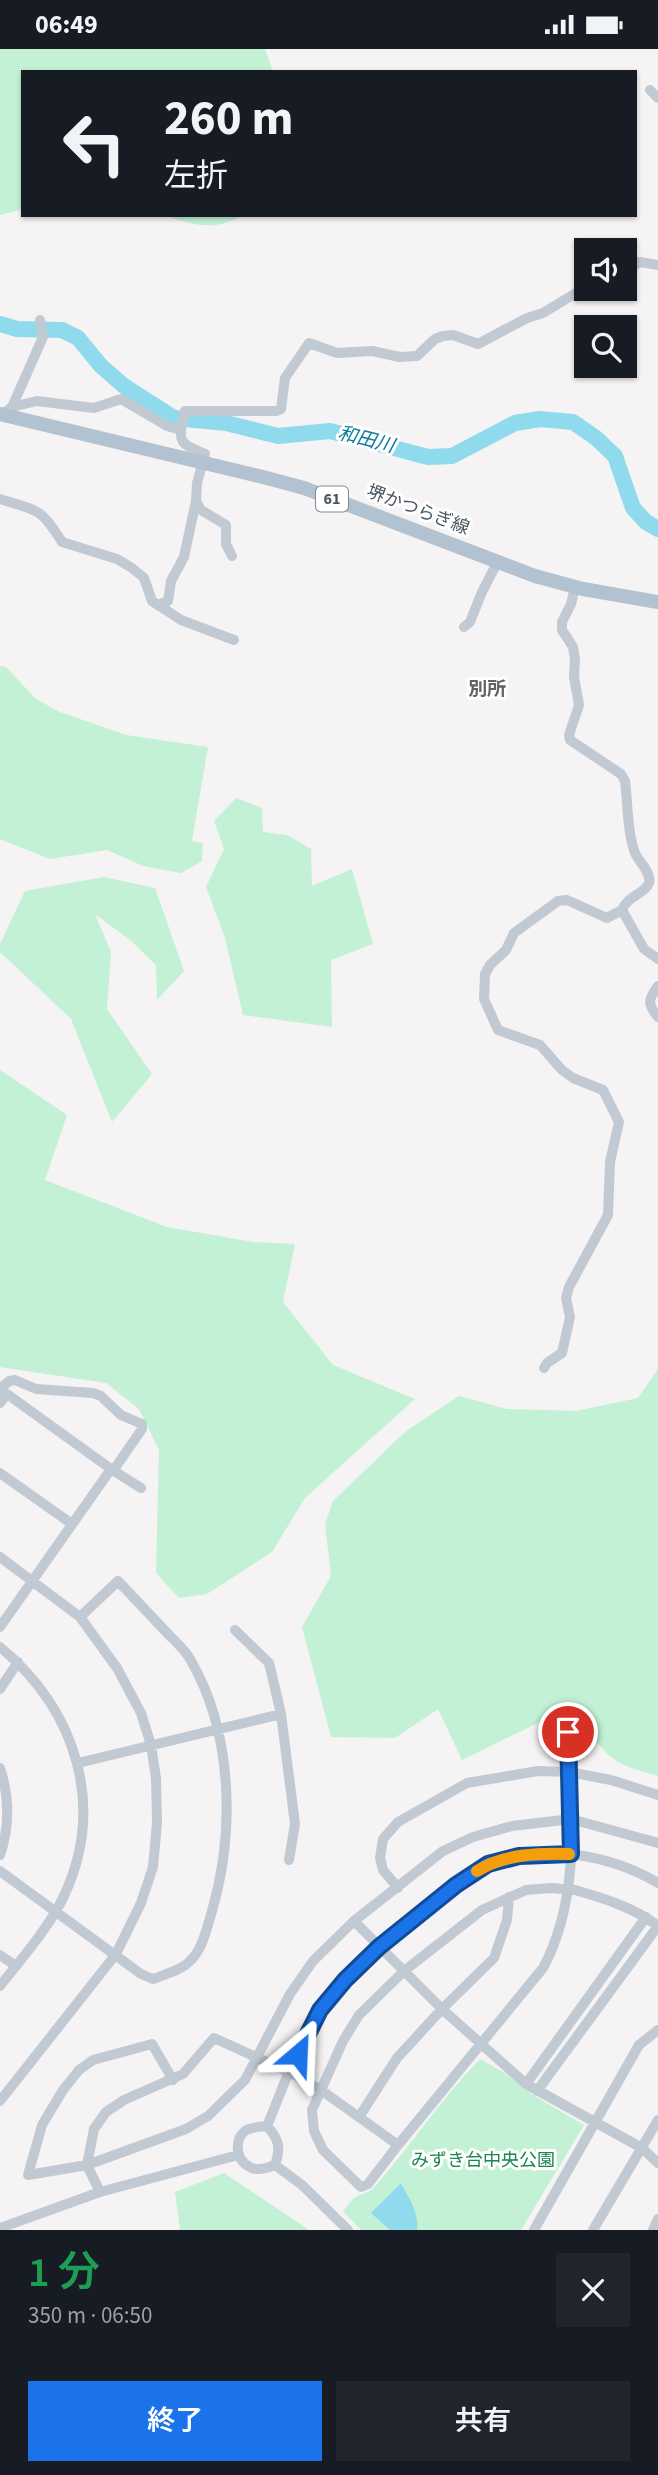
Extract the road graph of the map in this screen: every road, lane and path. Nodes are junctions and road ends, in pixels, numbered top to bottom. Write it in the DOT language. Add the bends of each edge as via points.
graph roads {
  1 [pos="637,264"];
  2 [pos="658,265"];
  3 [pos="574,294"];
  4 [pos="40,320"];
  5 [pos="4,412"];
  6 [pos="181,430"];
  7 [pos="205,462"];
  8 [pos="0,499"];
  9 [pos="197,501"];
  10 [pos="232,556"];
  11 [pos="498,561"];
  12 [pos="575,587"];
  13 [pos="658,602"];
  14 [pos="158,605"];
  15 [pos="464,627"];
  16 [pos="234,640"];
  17 [pos="622,910"];
  18 [pos="658,959"];
  19 [pos="658,986"];
  20 [pos="658,1017"];
  21 [pos="544,1368"];
  22 [pos="0,1389"];
  23 [pos="0,1403"];
  24 [pos="111,1469"];
  25 [pos="0,1473"];
  26 [pos="141,1488"];
  27 [pos="72,1524"];
  28 [pos="0,1557"];
  29 [pos="32,1580"];
  30 [pos="80,1617"];
  31 [pos="0,1627"];
  32 [pos="235,1630"];
  33 [pos="0,1647"];
  34 [pos="18,1662"];
  35 [pos="0,1689"];
  36 [pos="568,1711"];
  37 [pos="281,1714"];
  38 [pos="218,1728"];
  39 [pos="151,1745"];
  40 [pos="78,1763"];
  41 [pos="0,1767"];
  42 [pos="569,1772"];
  43 [pos="658,1794"];
  44 [pos="571,1819"];
  45 [pos="658,1843"];
  46 [pos="571,1854"];
  47 [pos="0,1855"];
  48 [pos="289,1860"];
  49 [pos="0,1871"];
  50 [pos="658,1883"];
  51 [pos="398,1888"];
  52 [pos="568,1890"];
  53 [pos="509,1896"];
  54 [pos="55,1912"];
  55 [pos="646,1917"];
  56 [pos="354,1921"];
  57 [pos="658,1926"];
  58 [pos="379,1947"];
  59 [pos="116,1954"];
  60 [pos="0,1955"];
  61 [pos="16,1966"];
  62 [pos="404,1971"];
  63 [pos="0,1986"];
  64 [pos="442,2009"];
  65 [pos="658,2030"];
  66 [pos="481,2045"];
  67 [pos="258,2057"];
  68 [pos="289,2072"];
  69 [pos="173,2080"];
  70 [pos="526,2084"];
  71 [pos="321,2090"];
  72 [pos="537,2091"];
  73 [pos="0,2101"];
  74 [pos="359,2117"];
  75 [pos="658,2120"];
  76 [pos="595,2122"];
  77 [pos="267,2126"];
  78 [pos="398,2145"];
  79 [pos="642,2148"];
  80 [pos="238,2155"];
  81 [pos="658,2163"];
  82 [pos="88,2165"];
  83 [pos="275,2165"];
  84 [pos="100,2192"];
  85 [pos="658,2219"];
  86 [pos="0,2228"];
  87 [pos="348,2230"];
  88 [pos="534,2230"];
  89 [pos="593,2230"];
  90 [pos="653,2230"];
  1 -- 2 [label="street"];
  3 -- 6 [label="street" via="478,344 453,335 435,339 417,356 337,353 309,343 285,378 281,408 185,411"];
  4 -- 5 [label="street" via="43,337"];
  5 -- 6 [label="street" via="37,401 94,408 121,399"];
  5 -- 7 [label="main road, 堺かつらぎ線 / 61"];
  6 -- 7 [label="street" via="185,446 205,454"];
  7 -- 9 [label="street" via="197,483"];
  7 -- 11 [label="main road, 堺かつらぎ線 / 61" via="304,488"];
  8 -- 14 [label="street" via="38,511 62,542 117,559 140,572"];
  9 -- 10 [label="street" via="201,510 226,525 226,544"];
  9 -- 14 [label="street" via="184,557 167,601"];
  11 -- 12 [label="main road, 堺かつらぎ線 / 61"];
  11 -- 15 [label="street"];
  12 -- 13 [label="main road, 堺かつらぎ線 / 61"];
  12 -- 17 [label="street" via="562,622 573,647 579,697 570,740 621,774 632,841 649,876 645,889 632,896"];
  14 -- 16 [label="street" via="181,620"];
  17 -- 18 [label="street" via="644,949"];
  17 -- 21 [label="street" via="607,918 567,900 558,901 514,933 485,974 484,999 498,1030 540,1045 573,1078 603,1090 619,1122 610,1162 608,1215 569,1287 570,1317 562,1353"];
  19 -- 20 [label="street" via="649,1006"];
  22 -- 24 [label="street" via="15,1380 36,1389 93,1393 121,1415 142,1424"];
  23 -- 24 [label="street" via="7,1394"];
  24 -- 26 [label="street"];
  24 -- 27 [label="street"];
  25 -- 27 [label="street"];
  27 -- 29 [label="street"];
  28 -- 29 [label="street"];
  29 -- 30 [label="street"];
  29 -- 31 [label="street"];
  30 -- 38 [label="street" via="118,1581 189,1657"];
  30 -- 39 [label="street" via="130,1691"];
  32 -- 37 [label="street" via="269,1663"];
  33 -- 34 [label="street"];
  34 -- 35 [label="street"];
  34 -- 40 [label="street" via="58,1714"];
  36 -- 42 [label="street"];
  37 -- 38 [label="street"];
  37 -- 48 [label="street" via="295,1824"];
  38 -- 39 [label="street"];
  38 -- 59 [label="street" via="227,1839 205,1934 191,1960 153,1979"];
  39 -- 40 [label="street"];
  39 -- 59 [label="street" via="157,1823 153,1867"];
  40 -- 54 [label="street" via="81,1841"];
  41 -- 47 [label="street" via="8,1806"];
  42 -- 43 [label="street"];
  42 -- 44 [label="street"];
  42 -- 51 [label="street" via="538,1771 467,1783 398,1822 383,1839 380,1858 383,1870"];
  44 -- 45 [label="street"];
  44 -- 46 [label="street"];
  44 -- 51 [label="street" via="512,1826 473,1837 443,1851"];
  46 -- 50 [label="street" via="597,1858"];
  46 -- 52 [label="street"];
  46 -- 58 [label="street" via="519,1856 488,1864"];
  49 -- 54 [label="street"];
  51 -- 56 [label="street"];
  52 -- 53 [label="street" via="526,1890"];
  52 -- 55 [label="street" via="594,1895"];
  52 -- 66 [label="street" via="561,1927 543,1968"];
  53 -- 62 [label="street" via="482,1910"];
  53 -- 64 [label="street" via="507,1920 494,1958"];
  54 -- 59 [label="street"];
  54 -- 61 [label="street"];
  55 -- 57 [label="street"];
  55 -- 70 [label="street"];
  56 -- 58 [label="street"];
  56 -- 67 [label="street" via="313,1961 290,1994"];
  57 -- 72 [label="street"];
  58 -- 62 [label="street"];
  58 -- 68 [label="street" via="320,2010"];
  59 -- 73 [label="street"];
  60 -- 61 [label="street"];
  61 -- 63 [label="street"];
  62 -- 64 [label="street"];
  62 -- 71 [label="street" via="359,2015"];
  64 -- 66 [label="street"];
  64 -- 74 [label="street" via="397,2059"];
  65 -- 76 [label="street" via="639,2045"];
  66 -- 70 [label="street"];
  66 -- 78 [label="street"];
  67 -- 68 [label="street"];
  67 -- 69 [label="street" via="214,2038"];
  67 -- 82 [label="street" via="245,2080 208,2116 186,2129"];
  68 -- 71 [label="street"];
  68 -- 77 [label="street"];
  69 -- 82 [label="street" via="106,2112 94,2129"];
  69 -- 82 [label="street" via="152,2044 93,2060 79,2070 42,2125 28,2175"];
  70 -- 72 [label="street"];
  71 -- 74 [label="street"];
  71 -- 78 [label="street" via="313,2110 314,2131 323,2150 361,2187 368,2185"];
  72 -- 76 [label="street"];
  74 -- 78 [label="street"];
  75 -- 79 [label="street"];
  76 -- 79 [label="street"];
  76 -- 88 [label="street"];
  77 -- 80 [label="street" via="245,2131 238,2141"];
  77 -- 83 [label="street" via="276,2135 280,2150"];
  79 -- 81 [label="street"];
  79 -- 89 [label="street"];
  80 -- 83 [label="street" via="248,2167"];
  80 -- 84 [label="street"];
  82 -- 84 [label="street"];
  83 -- 87 [label="street"];
  84 -- 86 [label="street"];
  85 -- 90 [label="street"];
}
